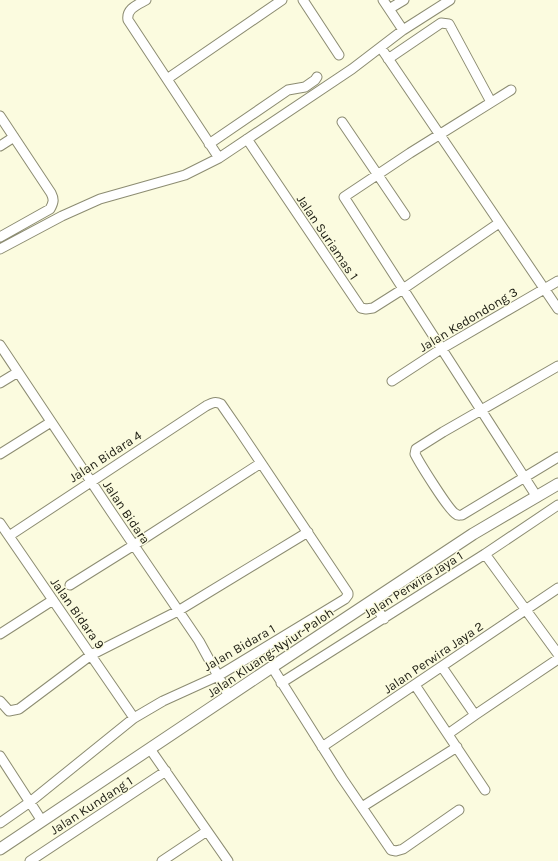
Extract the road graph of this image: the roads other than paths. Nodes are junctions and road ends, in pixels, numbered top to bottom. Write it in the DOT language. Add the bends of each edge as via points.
graph roads {
  1 [pos="146,0"];
  2 [pos="282,0"];
  3 [pos="303,0"];
  4 [pos="383,0"];
  5 [pos="404,0"];
  6 [pos="450,0"];
  7 [pos="389,9"];
  8 [pos="403,30"];
  9 [pos="381,48"];
  10 [pos="339,55"];
  11 [pos="388,59"];
  12 [pos="317,77"];
  13 [pos="166,79"];
  14 [pos="511,90"];
  15 [pos="491,102"];
  16 [pos="0,116"];
  17 [pos="342,122"];
  18 [pos="440,134"];
  19 [pos="14,137"];
  20 [pos="247,139"];
  21 [pos="209,144"];
  22 [pos="0,146"];
  23 [pos="219,158"];
  24 [pos="377,174"];
  25 [pos="405,215"];
  26 [pos="499,223"];
  27 [pos="0,237"];
  28 [pos="0,249"];
  29 [pos="558,282"];
  30 [pos="403,289"];
  31 [pos="544,290"];
  32 [pos="558,309"];
  33 [pos="0,345"];
  34 [pos="441,349"];
  35 [pos="558,366"];
  36 [pos="18,372"];
  37 [pos="392,381"];
  38 [pos="0,383"];
  39 [pos="481,410"];
  40 [pos="51,422"];
  41 [pos="0,454"];
  42 [pos="558,457"];
  43 [pos="261,463"];
  44 [pos="524,477"];
  45 [pos="91,481"];
  46 [pos="558,484"];
  47 [pos="537,497"];
  48 [pos="558,505"];
  49 [pos="0,523"];
  50 [pos="308,532"];
  51 [pos="9,536"];
  52 [pos="134,545"];
  53 [pos="485,554"];
  54 [pos="70,585"];
  55 [pos="558,588"];
  56 [pos="53,600"];
  57 [pos="372,601"];
  58 [pos="526,610"];
  59 [pos="178,611"];
  60 [pos="384,619"];
  61 [pos="0,633"];
  62 [pos="558,654"];
  63 [pos="91,655"];
  64 [pos="558,659"];
  65 [pos="272,667"];
  66 [pos="442,667"];
  67 [pos="218,676"];
  68 [pos="281,683"];
  69 [pos="415,685"];
  70 [pos="229,696"];
  71 [pos="0,701"];
  72 [pos="475,715"];
  73 [pos="134,718"];
  74 [pos="448,734"];
  75 [pos="322,747"];
  76 [pos="457,747"];
  77 [pos="150,749"];
  78 [pos="0,756"];
  79 [pos="166,771"];
  80 [pos="485,790"];
  81 [pos="30,802"];
  82 [pos="362,807"];
  83 [pos="458,810"];
  84 [pos="42,821"];
  85 [pos="0,823"];
  86 [pos="207,830"];
  87 [pos="0,849"];
  88 [pos="30,861"];
  89 [pos="162,861"];
  90 [pos="228,861"];
  1 -- 13 [label="street" via="130,10 128,20"];
  2 -- 13 [label="street"];
  3 -- 10 [label="street"];
  4 -- 7 [label="street"];
  5 -- 7 [label="street"];
  6 -- 8 [label="street"];
  7 -- 8 [label="street"];
  8 -- 9 [label="street"];
  9 -- 11 [label="street"];
  9 -- 20 [label="street"];
  11 -- 15 [label="street" via="441,23 448,24"];
  11 -- 18 [label="street"];
  12 -- 21 [label="street" via="305,87 288,90"];
  13 -- 21 [label="street"];
  14 -- 15 [label="street"];
  15 -- 18 [label="street"];
  16 -- 19 [label="street"];
  17 -- 24 [label="street"];
  18 -- 24 [label="street"];
  18 -- 26 [label="street"];
  19 -- 22 [label="street"];
  19 -- 27 [label="street" via="54,199 50,209"];
  20 -- 23 [label="street"];
  20 -- 30 [label="street, Jalan Suriamas 1" via="361,308 374,308"];
  21 -- 23 [label="street"];
  23 -- 28 [label="street" via="185,175 100,199"];
  24 -- 25 [label="street"];
  24 -- 30 [label="street" via="344,198"];
  26 -- 30 [label="street"];
  26 -- 31 [label="street"];
  29 -- 31 [label="street, Jalan Kedondong 3"];
  30 -- 34 [label="street"];
  31 -- 32 [label="street"];
  31 -- 34 [label="street, Jalan Kedondong 3"];
  33 -- 36 [label="street, Jalan Bidara"];
  34 -- 37 [label="street, Jalan Kedondong 3"];
  34 -- 39 [label="street"];
  35 -- 39 [label="street"];
  36 -- 38 [label="street"];
  36 -- 40 [label="street, Jalan Bidara"];
  39 -- 44 [label="street"];
  39 -- 44 [label="street" via="415,451 416,457 452,512 458,515"];
  40 -- 41 [label="street"];
  40 -- 45 [label="street, Jalan Bidara"];
  42 -- 44 [label="street"];
  43 -- 45 [label="street, Jalan Bidara 4" via="221,404 213,402"];
  43 -- 50 [label="street"];
  43 -- 52 [label="street"];
  44 -- 47 [label="street"];
  45 -- 51 [label="street, Jalan Bidara 4"];
  45 -- 52 [label="street, Jalan Bidara"];
  46 -- 47 [label="street, Jalan Kluang-Nyiur-Paloh"];
  47 -- 57 [label="street, Jalan Kluang-Nyiur-Paloh" via="473,534"];
  48 -- 53 [label="street, Jalan Perwira Jaya 1"];
  49 -- 51 [label="street, Jalan Bidara 9"];
  50 -- 59 [label="street"];
  50 -- 67 [label="street, Jalan Bidara 1" via="348,595"];
  51 -- 56 [label="street, Jalan Bidara 9"];
  52 -- 54 [label="street"];
  52 -- 59 [label="street, Jalan Bidara"];
  53 -- 58 [label="street"];
  53 -- 60 [label="street, Jalan Perwira Jaya 1"];
  55 -- 58 [label="street, Jalan Perwira Jaya 2"];
  56 -- 61 [label="street"];
  56 -- 63 [label="street, Jalan Bidara 9"];
  57 -- 60 [label="street"];
  57 -- 65 [label="street, Jalan Kluang-Nyiur-Paloh"];
  58 -- 62 [label="street"];
  58 -- 66 [label="street, Jalan Perwira Jaya 2"];
  59 -- 63 [label="street"];
  59 -- 67 [label="street, Jalan Bidara" via="199,641"];
  60 -- 68 [label="street, Jalan Perwira Jaya 1"];
  63 -- 71 [label="street" via="19,709 9,711"];
  63 -- 73 [label="street, Jalan Bidara 9"];
  64 -- 72 [label="street"];
  65 -- 68 [label="street"];
  65 -- 70 [label="street, Jalan Kluang-Nyiur-Paloh"];
  66 -- 69 [label="street, Jalan Perwira Jaya 2"];
  66 -- 72 [label="street"];
  67 -- 70 [label="street, Jalan Bidara"];
  67 -- 73 [label="street, Jalan Bidara 1" via="163,701"];
  68 -- 75 [label="street"];
  69 -- 74 [label="street"];
  69 -- 75 [label="street, Jalan Perwira Jaya 2"];
  70 -- 77 [label="street, Jalan Kluang-Nyiur-Paloh"];
  72 -- 74 [label="street"];
  73 -- 81 [label="street, Jalan Bidara 1"];
  74 -- 76 [label="street"];
  75 -- 82 [label="street"];
  76 -- 80 [label="street"];
  76 -- 82 [label="street"];
  77 -- 79 [label="street"];
  77 -- 84 [label="street, Jalan Kluang-Nyiur-Paloh"];
  78 -- 81 [label="street"];
  79 -- 86 [label="street"];
  79 -- 88 [label="street, Jalan Kundang 1"];
  81 -- 84 [label="street"];
  81 -- 85 [label="street, Jalan Bidara 1"];
  82 -- 83 [label="street" via="391,850 396,851 403,849"];
  84 -- 87 [label="street, Jalan Kluang-Nyiur-Paloh"];
  86 -- 89 [label="street"];
  86 -- 90 [label="street"];
}
